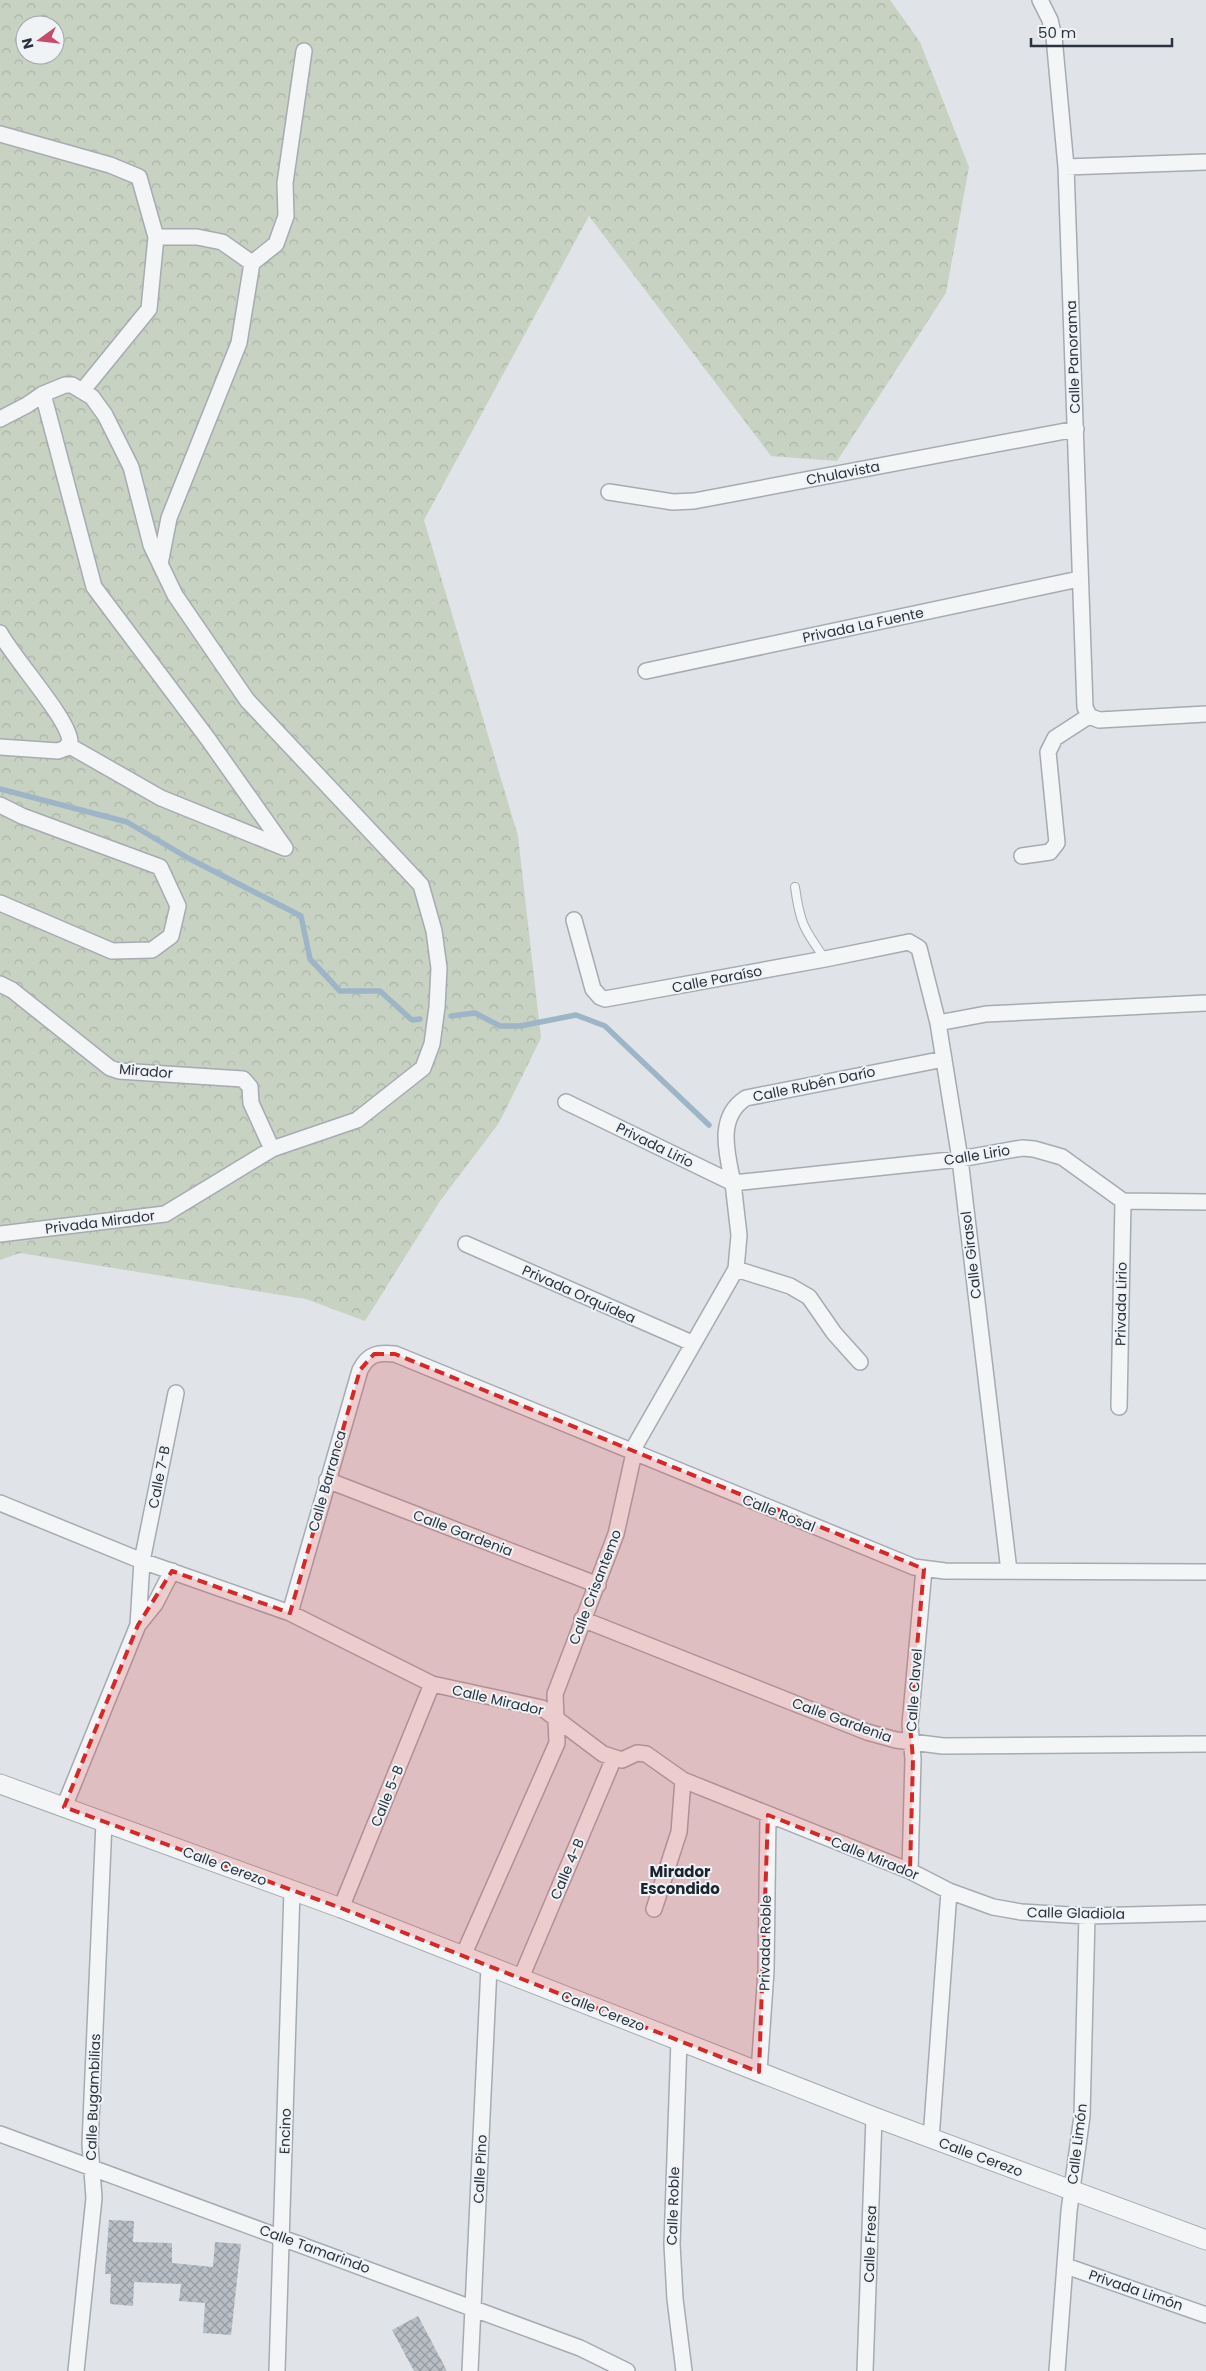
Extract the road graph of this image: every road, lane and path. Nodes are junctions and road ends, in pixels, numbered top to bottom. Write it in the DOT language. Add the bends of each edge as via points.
graph roads {
  1 [pos="1040,0"];
  2 [pos="304,51"];
  3 [pos="0,134"];
  4 [pos="1206,162"];
  5 [pos="1066,167"];
  6 [pos="156,237"];
  7 [pos="252,263"];
  8 [pos="83,390"];
  9 [pos="43,394"];
  10 [pos="0,419"];
  11 [pos="1076,429"];
  12 [pos="609,492"];
  13 [pos="159,566"];
  14 [pos="1079,579"];
  15 [pos="0,632"];
  16 [pos="646,671"];
  17 [pos="1206,714"];
  18 [pos="1089,716"];
  19 [pos="68,744"];
  20 [pos="0,746"];
  21 [pos="0,805"];
  22 [pos="1022,856"];
  23 [pos="795,887"];
  24 [pos="0,903"];
  25 [pos="574,920"];
  26 [pos="914,944"];
  27 [pos="825,959"];
  28 [pos="0,984"];
  29 [pos="1206,1003"];
  30 [pos="938,1023"];
  31 [pos="944,1058"];
  32 [pos="566,1102"];
  33 [pos="272,1149"];
  34 [pos="960,1159"];
  35 [pos="734,1189"];
  36 [pos="1123,1202"];
  37 [pos="1206,1202"];
  38 [pos="0,1234"];
  39 [pos="466,1244"];
  40 [pos="736,1269"];
  41 [pos="692,1344"];
  42 [pos="374,1354"];
  43 [pos="860,1362"];
  44 [pos="176,1393"];
  45 [pos="1119,1408"];
  46 [pos="634,1454"];
  47 [pos="327,1480"];
  48 [pos="0,1503"];
  49 [pos="142,1561"];
  50 [pos="924,1569"];
  51 [pos="172,1571"];
  52 [pos="1009,1571"];
  53 [pos="1206,1572"];
  54 [pos="598,1585"];
  55 [pos="290,1613"];
  56 [pos="582,1619"];
  57 [pos="138,1625"];
  58 [pos="432,1684"];
  59 [pos="555,1716"];
  60 [pos="912,1743"];
  61 [pos="1206,1744"];
  62 [pos="614,1758"];
  63 [pos="683,1780"];
  64 [pos="0,1784"];
  65 [pos="64,1807"];
  66 [pos="768,1814"];
  67 [pos="104,1822"];
  68 [pos="910,1871"];
  69 [pos="292,1890"];
  70 [pos="949,1891"];
  71 [pos="341,1908"];
  72 [pos="654,1908"];
  73 [pos="1206,1913"];
  74 [pos="1087,1916"];
  75 [pos="463,1956"];
  76 [pos="489,1967"];
  77 [pos="520,1980"];
  78 [pos="679,2040"];
  79 [pos="759,2072"];
  80 [pos="874,2117"];
  81 [pos="0,2134"];
  82 [pos="931,2138"];
  83 [pos="92,2169"];
  84 [pos="1072,2190"];
  85 [pos="282,2236"];
  86 [pos="1206,2240"];
  87 [pos="1066,2266"];
  88 [pos="473,2308"];
  89 [pos="1206,2315"];
  90 [pos="76,2371"];
  91 [pos="277,2371"];
  92 [pos="470,2371"];
  93 [pos="627,2371"];
  94 [pos="684,2371"];
  95 [pos="865,2371"];
  96 [pos="1057,2371"];
  1 -- 5 [label="street, Calle Panorama" via="1054,37"];
  2 -- 7 [label="street" via="285,183 286,216 276,244"];
  3 -- 6 [label="street" via="110,165 139,177"];
  4 -- 5 [label="street"];
  5 -- 11 [label="street, Calle Panorama"];
  6 -- 7 [label="street" via="197,237 222,242"];
  6 -- 8 [label="street" via="149,309"];
  7 -- 13 [label="street" via="239,343 169,518"];
  8 -- 9 [label="street" via="65,385"];
  8 -- 13 [label="street, Privada Mirador" via="105,415 131,467"];
  9 -- 10 [label="street"];
  9 -- 19 [label="street" via="94,587 285,848 161,798"];
  11 -- 12 [label="street, Chulavista" via="694,501 673,502"];
  11 -- 14 [label="street, Calle Panorama"];
  13 -- 33 [label="street, Privada Mirador" via="175,595 247,700 420,885 434,931 439,968 437,1007 432,1044 423,1068 356,1120"];
  14 -- 16 [label="street, Privada La Fuente"];
  14 -- 18 [label="street, Calle Panorama" via="1085,707"];
  15 -- 19 [label="street" via="62,719 69,736"];
  17 -- 18 [label="street" via="1100,720"];
  18 -- 22 [label="street" via="1055,738 1048,752 1057,843 1050,852"];
  19 -- 20 [label="street" via="62,750 50,752"];
  21 -- 24 [label="street" via="160,867 178,906 171,936 152,950 112,951"];
  23 -- 27 [label="lane" via="800,921"];
  25 -- 27 [label="street, Calle Paraíso" via="593,989 605,999"];
  26 -- 27 [label="street, Calle Paraíso" via="904,943"];
  26 -- 30 [label="street, Calle Girasol" via="921,953"];
  28 -- 33 [label="street, Mirador" via="12,990 110,1068 243,1079 250,1087 252,1103"];
  29 -- 30 [label="street" via="994,1014"];
  30 -- 31 [label="street, Calle Girasol"];
  31 -- 34 [label="street, Calle Girasol"];
  31 -- 35 [label="street, Calle Rubén Darío" via="759,1094 741,1101 730,1115 726,1132"];
  32 -- 35 [label="street, Privada Lirio"];
  33 -- 38 [label="street, Privada Mirador" via="165,1214"];
  34 -- 35 [label="street, Calle Lirio"];
  34 -- 36 [label="street, Calle Lirio" via="1022,1148 1040,1149 1062,1157"];
  34 -- 52 [label="street, Calle Girasol"];
  35 -- 40 [label="street, Calle Crisantemo" via="740,1252"];
  36 -- 37 [label="street"];
  36 -- 45 [label="street, Privada Lirio"];
  39 -- 41 [label="street, Privada Orquídea"];
  40 -- 41 [label="street, Calle Crisantemo"];
  40 -- 43 [label="street" via="790,1286 809,1297 834,1333"];
  41 -- 46 [label="street, Calle Crisantemo" via="640,1434"];
  42 -- 46 [label="street, Calle Rosal" via="395,1354"];
  42 -- 47 [label="street, Calle Barranca" via="360,1370"];
  44 -- 49 [label="street, Calle 7-B"];
  46 -- 50 [label="street, Calle Rosal" via="902,1563"];
  46 -- 54 [label="street, Calle Crisantemo" via="616,1534"];
  47 -- 54 [label="street, Calle Gardenia"];
  47 -- 55 [label="street, Calle Barranca"];
  48 -- 49 [label="street"];
  49 -- 51 [label="street"];
  49 -- 57 [label="street"];
  50 -- 52 [label="street, Calle Rosal"];
  50 -- 60 [label="street, Calle Clavel" via="910,1725"];
  51 -- 55 [label="street, Calle Mirador"];
  51 -- 57 [label="street" via="155,1604"];
  52 -- 53 [label="street, Calle Rosal"];
  54 -- 56 [label="street, Calle Crisantemo"];
  55 -- 58 [label="street, Calle Mirador"];
  56 -- 59 [label="street, Calle Crisantemo" via="555,1694"];
  56 -- 60 [label="street, Calle Gardenia" via="867,1732"];
  57 -- 65 [label="street"];
  58 -- 59 [label="street, Calle Mirador" via="538,1707"];
  58 -- 71 [label="street, Calle 5-B"];
  59 -- 62 [label="street, Calle Mirador" via="594,1748"];
  59 -- 75 [label="street, Calle Crisantemo" via="557,1743"];
  60 -- 61 [label="street, Calle Gardenia" via="961,1746"];
  60 -- 68 [label="street, Calle Clavel"];
  62 -- 63 [label="street, Calle Mirador" via="622,1760 637,1753 646,1754"];
  62 -- 77 [label="street, Calle 4-B"];
  63 -- 66 [label="street, Calle Mirador"];
  63 -- 72 [label="street" via="681,1820"];
  64 -- 65 [label="street, Calle Cerezo"];
  65 -- 67 [label="street, Calle Cerezo"];
  66 -- 68 [label="street, Calle Mirador"];
  66 -- 79 [label="street, Privada Roble" via="766,1971"];
  67 -- 69 [label="street, Calle Cerezo"];
  67 -- 83 [label="street, Calle Bugambilias" via="90,2144"];
  68 -- 70 [label="street, Calle Mirador"];
  69 -- 71 [label="street, Calle Cerezo"];
  69 -- 85 [label="street, Encino"];
  70 -- 74 [label="street, Calle Gladiola" via="993,1907"];
  70 -- 82 [label="street"];
  71 -- 75 [label="street, Calle Cerezo"];
  73 -- 74 [label="street, Calle Gladiola"];
  74 -- 84 [label="street, Calle Limón" via="1082,2116"];
  75 -- 76 [label="street, Calle Cerezo"];
  76 -- 77 [label="street, Calle Cerezo"];
  76 -- 88 [label="street, Calle Pino"];
  77 -- 78 [label="street, Calle Cerezo"];
  78 -- 79 [label="street, Calle Cerezo"];
  78 -- 94 [label="street, Calle Roble" via="672,2244"];
  79 -- 80 [label="street, Calle Cerezo"];
  80 -- 82 [label="street, Calle Cerezo"];
  80 -- 95 [label="street, Calle Fresa"];
  81 -- 83 [label="street, Calle Tamarindo"];
  82 -- 84 [label="street, Calle Cerezo"];
  83 -- 85 [label="street, Calle Tamarindo"];
  83 -- 90 [label="street, Calle Bugambilias" via="94,2198"];
  84 -- 86 [label="street, Calle Cerezo"];
  84 -- 87 [label="street, Calle Limón"];
  85 -- 88 [label="street, Calle Tamarindo"];
  85 -- 91 [label="street, Encino"];
  87 -- 89 [label="street, Privada Limón"];
  87 -- 96 [label="street, Calle Limón"];
  88 -- 92 [label="street, Calle Pino"];
  88 -- 93 [label="street, Calle Tamarindo" via="580,2348"];
}
